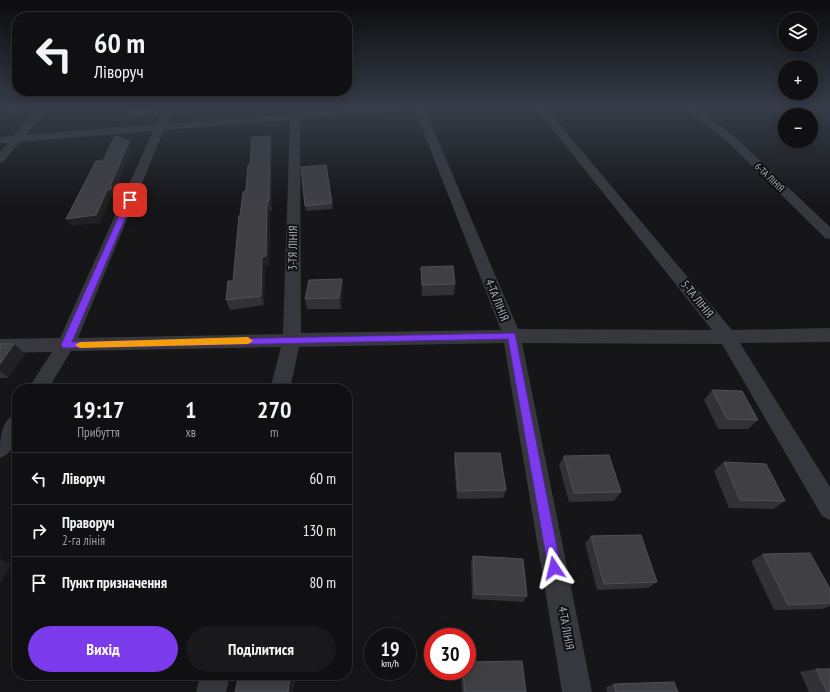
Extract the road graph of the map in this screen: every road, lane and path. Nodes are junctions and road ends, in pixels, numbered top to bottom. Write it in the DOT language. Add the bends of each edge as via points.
graph roads {
  1 [pos="16,139"];
  2 [pos="156,139"];
  3 [pos="295,139"];
  4 [pos="431,139"];
  5 [pos="566,139"];
  6 [pos="731,139"];
  7 [pos="0,159"];
  8 [pos="830,235"];
  9 [pos="830,335"];
  10 [pos="512,336"];
  11 [pos="727,337"];
  12 [pos="292,340"];
  13 [pos="66,345"];
  14 [pos="0,346"];
  15 [pos="41,384"];
  16 [pos="281,384"];
  17 [pos="12,430"];
  18 [pos="0,448"];
  19 [pos="830,508"];
  20 [pos="214,680"];
  21 [pos="211,692"];
  22 [pos="577,692"];
  1 -- 7 [label="street"];
  2 -- 13 [label="street"];
  3 -- 12 [label="street, 3-ТЯ ЛІНІЯ"];
  4 -- 10 [label="street, 4-ТА ЛІНІЯ"];
  5 -- 11 [label="street, 5-ТА ЛІНІЯ"];
  6 -- 8 [label="street, 6-ТА ЛІНІЯ"];
  9 -- 11 [label="street"];
  10 -- 11 [label="street"];
  10 -- 12 [label="street"];
  10 -- 22 [label="street, 4-ТА ЛІНІЯ"];
  11 -- 19 [label="street, 5-ТА ЛІНІЯ"];
  12 -- 13 [label="street"];
  12 -- 16 [label="street, 3-ТЯ ЛІНІЯ"];
  13 -- 14 [label="street"];
  13 -- 15 [label="street"];
  17 -- 18 [label="street"];
  20 -- 21 [label="street"];
}
